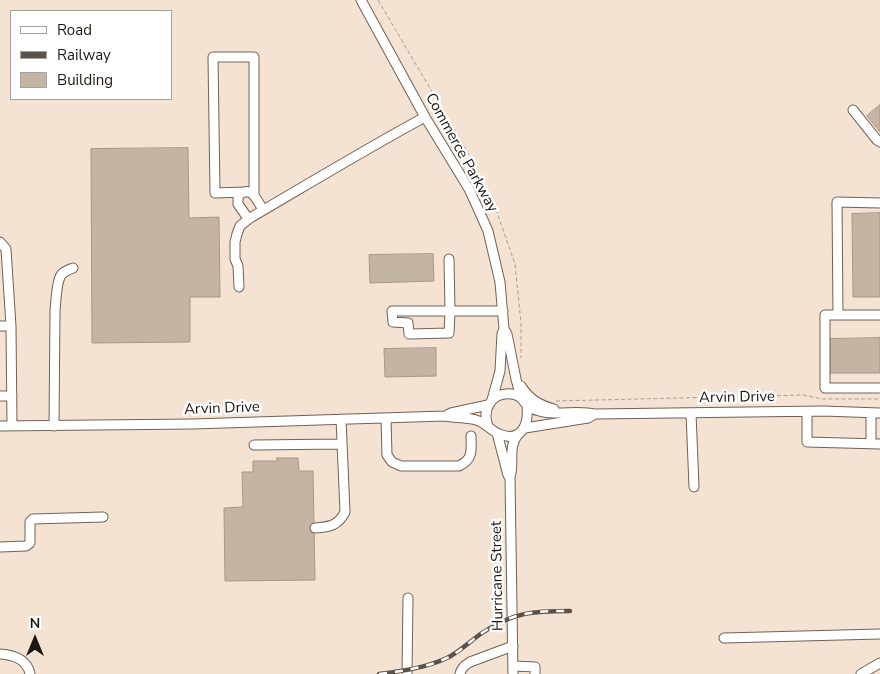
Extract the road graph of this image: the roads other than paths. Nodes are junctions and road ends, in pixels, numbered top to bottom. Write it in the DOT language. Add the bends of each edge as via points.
graph roads {
  1 [pos="361,0"];
  2 [pos="852,110"];
  3 [pos="425,117"];
  4 [pos="880,142"];
  5 [pos="244,192"];
  6 [pos="254,195"];
  7 [pos="880,203"];
  8 [pos="263,210"];
  9 [pos="250,218"];
  10 [pos="0,242"];
  11 [pos="449,259"];
  12 [pos="74,268"];
  13 [pos="239,287"];
  14 [pos="503,311"];
  15 [pos="450,312"];
  16 [pos="838,315"];
  17 [pos="880,315"];
  18 [pos="0,326"];
  19 [pos="11,326"];
  20 [pos="504,330"];
  21 [pos="516,379"];
  22 [pos="880,388"];
  23 [pos="0,396"];
  24 [pos="12,396"];
  25 [pos="521,398"];
  26 [pos="490,402"];
  27 [pos="528,406"];
  28 [pos="807,412"];
  29 [pos="568,413"];
  30 [pos="690,413"];
  31 [pos="876,413"];
  32 [pos="595,414"];
  33 [pos="445,416"];
  34 [pos="386,418"];
  35 [pos="341,419"];
  36 [pos="0,426"];
  37 [pos="12,426"];
  38 [pos="54,426"];
  39 [pos="488,426"];
  40 [pos="521,431"];
  41 [pos="497,433"];
  42 [pos="471,436"];
  43 [pos="875,443"];
  44 [pos="342,444"];
  45 [pos="254,445"];
  46 [pos="510,477"];
  47 [pos="694,487"];
  48 [pos="103,517"];
  49 [pos="315,528"];
  50 [pos="0,547"];
  51 [pos="408,598"];
  52 [pos="880,634"];
  53 [pos="724,638"];
  54 [pos="513,646"];
  55 [pos="0,654"];
  56 [pos="880,663"];
  57 [pos="514,670"];
  58 [pos="30,674"];
  59 [pos="407,674"];
  60 [pos="460,674"];
  61 [pos="535,674"];
  62 [pos="861,674"];
  1 -- 3 [label="street, Commerce Parkway"];
  2 -- 4 [label="street"];
  3 -- 8 [label="street"];
  3 -- 14 [label="street, Commerce Parkway" via="469,188 488,232"];
  5 -- 6 [label="street"];
  5 -- 6 [label="street" via="215,192 213,58 254,56"];
  5 -- 9 [label="street" via="238,196 238,204"];
  6 -- 8 [label="street"];
  7 -- 16 [label="street" via="837,202"];
  8 -- 9 [label="street"];
  9 -- 13 [label="street" via="236,234"];
  10 -- 19 [label="street" via="6,249"];
  11 -- 15 [label="street"];
  12 -- 38 [label="street" via="60,277 57,294"];
  14 -- 15 [label="street"];
  14 -- 20 [label="street, Commerce Parkway"];
  15 -- 15 [label="street" via="392,312 393,322 408,323 409,334 449,333"];
  16 -- 17 [label="street"];
  16 -- 22 [label="street" via="825,315 825,388"];
  18 -- 19 [label="street"];
  19 -- 24 [label="street"];
  20 -- 21 [label="street, Commerce Parkway"];
  20 -- 26 [label="street, Commerce Parkway" via="500,371"];
  21 -- 25 [label="street, Commerce Parkway"];
  21 -- 29 [label="street" via="533,401"];
  23 -- 24 [label="street"];
  24 -- 37 [label="street"];
  25 -- 26 [label="street, Arvin Drive" via="505,394"];
  25 -- 27 [label="street"];
  26 -- 33 [label="street, Arvin Drive"];
  26 -- 39 [label="street" via="486,415"];
  27 -- 29 [label="street, Arvin Drive" via="545,412"];
  27 -- 40 [label="street" via="528,417"];
  28 -- 30 [label="street, Arvin Drive"];
  28 -- 31 [label="street, Arvin Drive"];
  28 -- 43 [label="street" via="806,442"];
  29 -- 32 [label="street, Arvin Drive"];
  30 -- 32 [label="street, Arvin Drive"];
  30 -- 47 [label="street"];
  31 -- 43 [label="street"];
  32 -- 40 [label="street, Arvin Drive"];
  33 -- 34 [label="street, Arvin Drive"];
  33 -- 39 [label="street, Arvin Drive" via="478,420"];
  34 -- 35 [label="street, Arvin Drive"];
  34 -- 42 [label="street" via="387,455 392,462 402,466 460,466 471,456"];
  35 -- 38 [label="street, Arvin Drive"];
  35 -- 44 [label="street"];
  36 -- 37 [label="street, Arvin Drive"];
  37 -- 38 [label="street, Arvin Drive"];
  39 -- 41 [label="street, Arvin Drive"];
  40 -- 41 [label="street, Arvin Drive" via="507,436"];
  40 -- 46 [label="street, Hurricane Street" via="512,445"];
  41 -- 46 [label="street, Hurricane Street"];
  44 -- 45 [label="street"];
  44 -- 49 [label="street" via="345,512 334,525"];
  46 -- 54 [label="street, Hurricane Street"];
  48 -- 50 [label="street" via="33,519 30,522 30,543"];
  51 -- 59 [label="street"];
  52 -- 53 [label="street"];
  54 -- 57 [label="street, Hurricane Street"];
  54 -- 60 [label="street" via="470,662"];
  55 -- 58 [label="street" via="17,657 27,664"];
  56 -- 62 [label="street"];
  57 -- 61 [label="street" via="535,667"];
}
